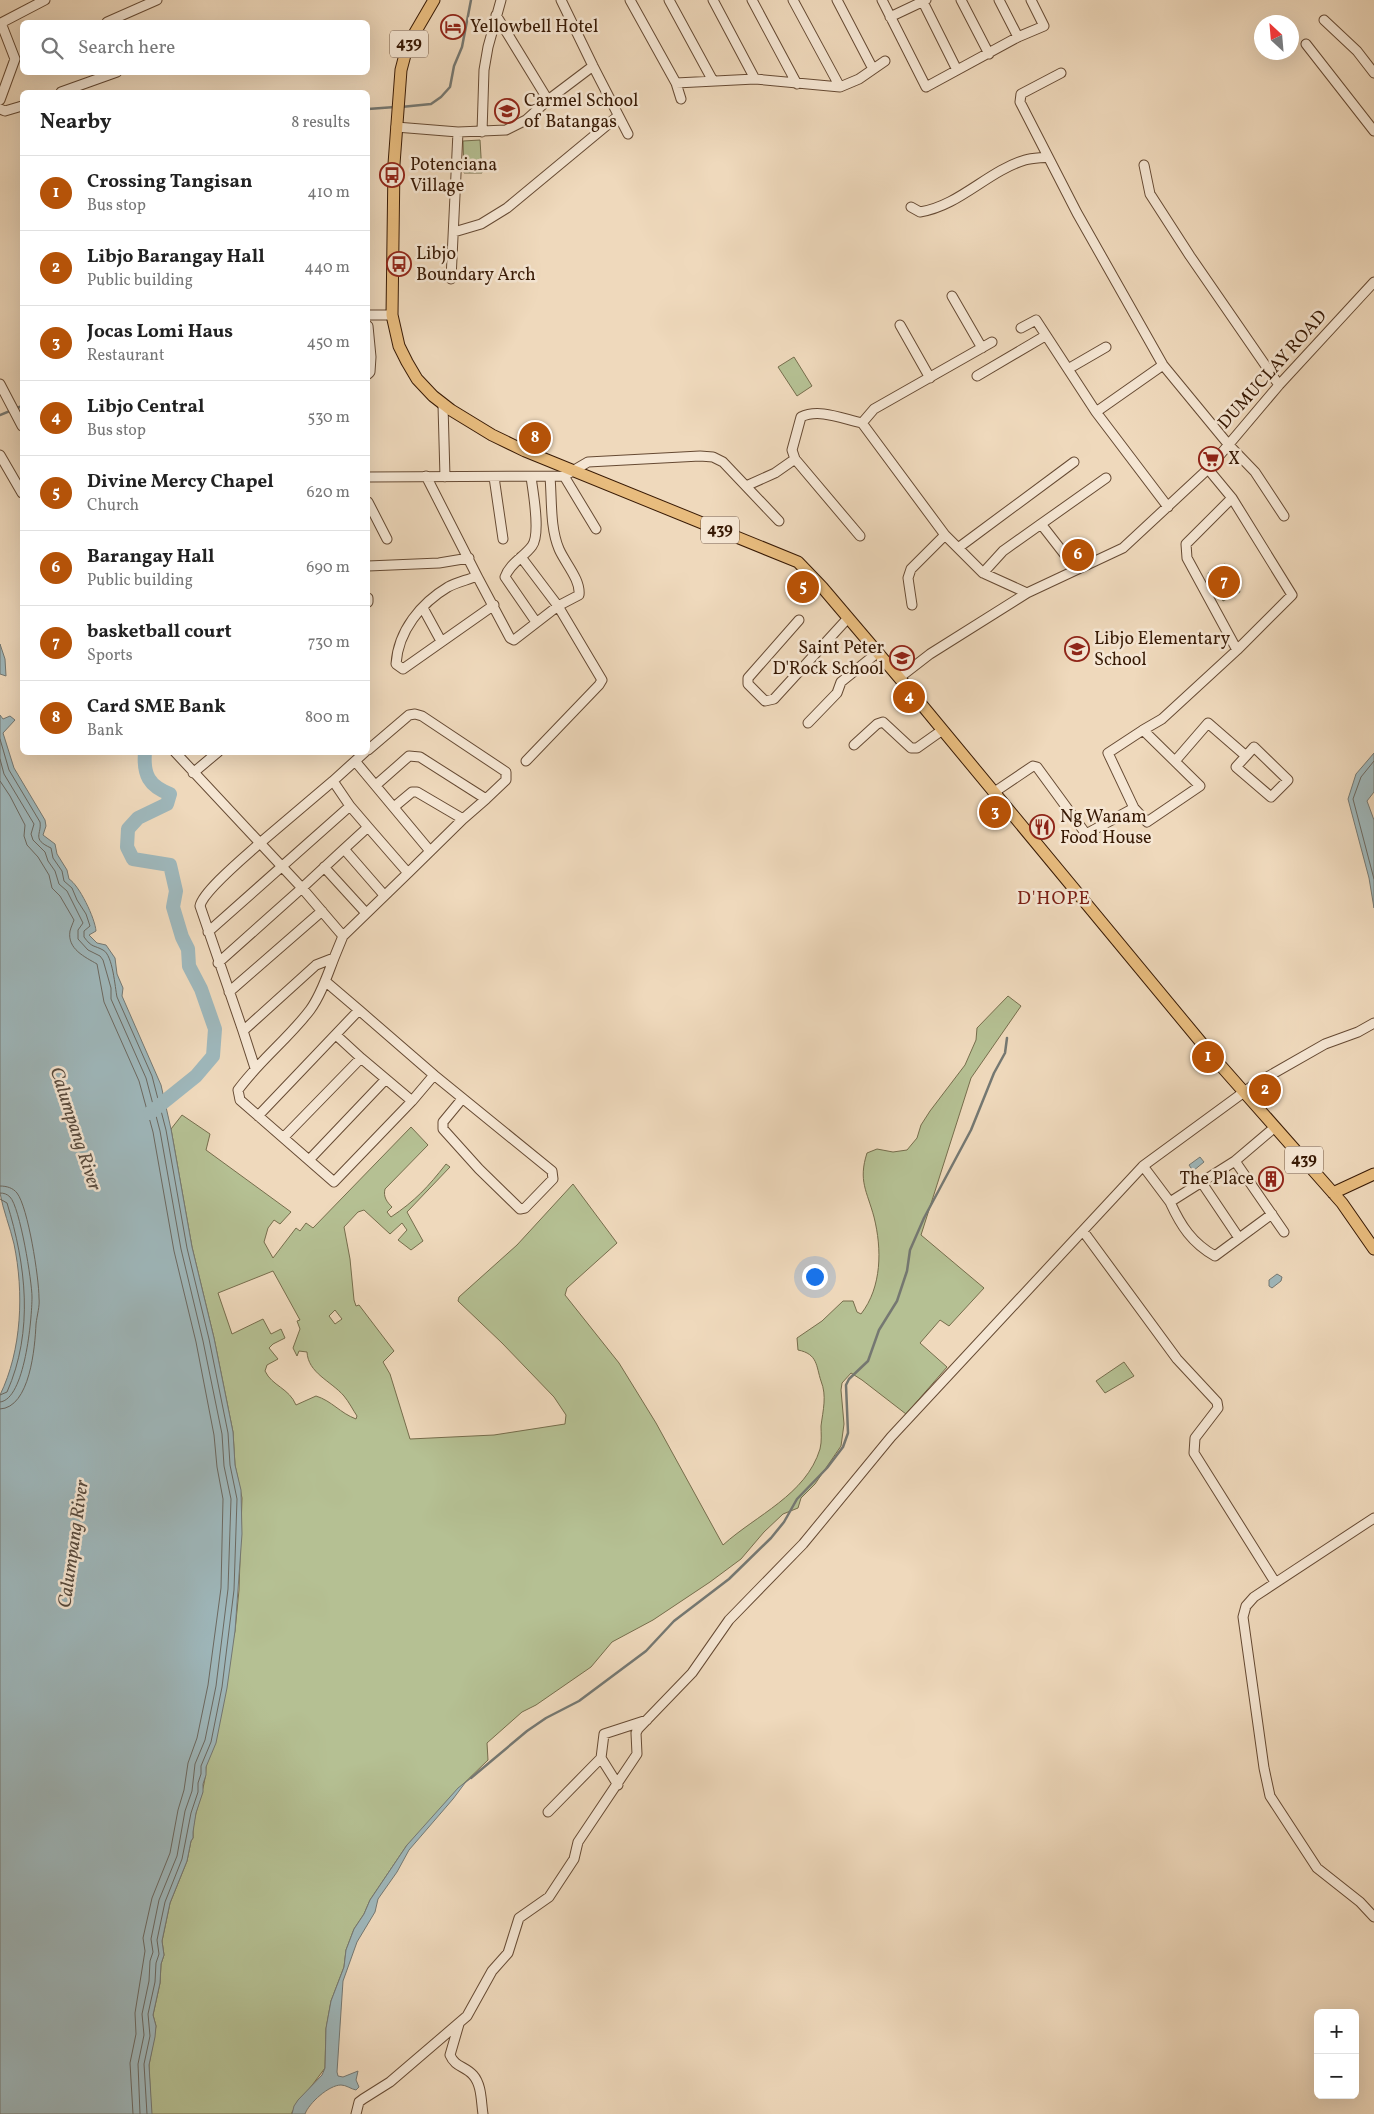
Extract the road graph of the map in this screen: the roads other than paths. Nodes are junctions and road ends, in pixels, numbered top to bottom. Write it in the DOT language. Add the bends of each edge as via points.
graph roads {
  1 [pos="45,0"];
  2 [pos="157,0"];
  3 [pos="434,0"];
  4 [pos="501,0"];
  5 [pos="561,0"];
  6 [pos="630,0"];
  7 [pos="669,0"];
  8 [pos="713,0"];
  9 [pos="752,0"];
  10 [pos="793,0"];
  11 [pos="837,0"];
  12 [pos="882,0"];
  13 [pos="923,0"];
  14 [pos="961,0"];
  15 [pos="999,0"];
  16 [pos="1031,0"];
  17 [pos="496,15"];
  18 [pos="890,17"];
  19 [pos="112,20"];
  20 [pos="1324,20"];
  21 [pos="1018,37"];
  22 [pos="1306,44"];
  23 [pos="989,54"];
  24 [pos="19,58"];
  25 [pos="885,61"];
  26 [pos="593,66"];
  27 [pos="873,69"];
  28 [pos="957,70"];
  29 [pos="1061,73"];
  30 [pos="1374,73"];
  31 [pos="108,75"];
  32 [pos="755,79"];
  33 [pos="713,81"];
  34 [pos="676,83"];
  35 [pos="797,84"];
  36 [pos="840,87"];
  37 [pos="66,90"];
  38 [pos="681,99"];
  39 [pos="0,100"];
  40 [pos="548,100"];
  41 [pos="20,107"];
  42 [pos="0,109"];
  43 [pos="618,116"];
  44 [pos="396,123"];
  45 [pos="1374,130"];
  46 [pos="458,132"];
  47 [pos="482,132"];
  48 [pos="628,134"];
  49 [pos="1048,157"];
  50 [pos="1144,165"];
  51 [pos="911,208"];
  52 [pos="454,232"];
  53 [pos="451,279"];
  54 [pos="1374,282"];
  55 [pos="952,296"];
  56 [pos="370,315"];
  57 [pos="392,315"];
  58 [pos="900,324"];
  59 [pos="1021,328"];
  60 [pos="1045,336"];
  61 [pos="992,342"];
  62 [pos="370,347"];
  63 [pos="1106,347"];
  64 [pos="982,348"];
  65 [pos="1163,365"];
  66 [pos="1068,369"];
  67 [pos="370,372"];
  68 [pos="977,376"];
  69 [pos="930,378"];
  70 [pos="0,384"];
  71 [pos="1279,385"];
  72 [pos="443,405"];
  73 [pos="1096,412"];
  74 [pos="20,422"];
  75 [pos="862,423"];
  76 [pos="1228,444"];
  77 [pos="0,455"];
  78 [pos="795,459"];
  79 [pos="1074,462"];
  80 [pos="1208,469"];
  81 [pos="568,474"];
  82 [pos="426,476"];
  83 [pos="370,477"];
  84 [pos="445,477"];
  85 [pos="494,477"];
  86 [pos="531,477"];
  87 [pos="550,477"];
  88 [pos="1106,478"];
  89 [pos="746,486"];
  90 [pos="20,490"];
  91 [pos="1232,498"];
  92 [pos="370,506"];
  93 [pos="1168,507"];
  94 [pos="1284,516"];
  95 [pos="779,521"];
  96 [pos="1041,524"];
  97 [pos="596,529"];
  98 [pos="945,535"];
  99 [pos="860,536"];
  100 [pos="387,539"];
  101 [pos="503,539"];
  102 [pos="958,548"];
  103 [pos="521,557"];
  104 [pos="469,558"];
  105 [pos="370,566"];
  106 [pos="1076,569"];
  107 [pos="983,573"];
  108 [pos="477,576"];
  109 [pos="1027,593"];
  110 [pos="494,605"];
  111 [pos="912,605"];
  112 [pos="558,606"];
  113 [pos="423,608"];
  114 [pos="848,618"];
  115 [pos="799,620"];
  116 [pos="536,622"];
  117 [pos="441,641"];
  118 [pos="1237,650"];
  119 [pos="877,653"];
  120 [pos="899,678"];
  121 [pos="808,723"];
  122 [pos="941,730"];
  123 [pos="1143,730"];
  124 [pos="854,745"];
  125 [pos="370,748"];
  126 [pos="178,755"];
  127 [pos="214,755"];
  128 [pos="362,755"];
  129 [pos="1246,756"];
  130 [pos="1176,760"];
  131 [pos="526,761"];
  132 [pos="355,762"];
  133 [pos="193,773"];
  134 [pos="333,781"];
  135 [pos="376,785"];
  136 [pos="993,792"];
  137 [pos="486,800"];
  138 [pos="350,806"];
  139 [pos="394,807"];
  140 [pos="1134,808"];
  141 [pos="463,819"];
  142 [pos="368,827"];
  143 [pos="260,843"];
  144 [pos="344,850"];
  145 [pos="430,851"];
  146 [pos="282,866"];
  147 [pos="324,867"];
  148 [pos="408,873"];
  149 [pos="302,888"];
  150 [pos="384,895"];
  151 [pos="322,911"];
  152 [pos="366,913"];
  153 [pos="208,932"];
  154 [pos="343,936"];
  155 [pos="334,958"];
  156 [pos="218,963"];
  157 [pos="325,981"];
  158 [pos="229,992"];
  159 [pos="359,1010"];
  160 [pos="1374,1023"];
  161 [pos="243,1031"];
  162 [pos="336,1035"];
  163 [pos="361,1058"];
  164 [pos="255,1068"];
  165 [pos="434,1075"];
  166 [pos="386,1079"];
  167 [pos="1244,1092"];
  168 [pos="462,1099"];
  169 [pos="412,1101"];
  170 [pos="258,1116"];
  171 [pos="1275,1127"];
  172 [pos="284,1137"];
  173 [pos="309,1160"];
  174 [pos="1235,1161"];
  175 [pos="1143,1166"];
  176 [pos="1374,1174"];
  177 [pos="1202,1183"];
  178 [pos="1333,1193"];
  179 [pos="1170,1202"];
  180 [pos="1272,1214"];
  181 [pos="1083,1231"];
  182 [pos="1284,1232"];
  183 [pos="1239,1238"];
  184 [pos="1374,1248"];
  185 [pos="1374,1518"];
  186 [pos="1274,1582"];
  187 [pos="647,1720"];
  188 [pos="601,1758"];
  189 [pos="618,1785"];
  190 [pos="548,1812"];
  191 [pos="1374,1917"];
  192 [pos="459,2023"];
  193 [pos="356,2114"];
  194 [pos="483,2114"];
  1 -- 24 [label="street" via="1,23"];
  2 -- 19 [label="street"];
  3 -- 44 [label="main road, 439" via="406,51"];
  4 -- 17 [label="street"];
  5 -- 26 [label="street"];
  6 -- 34 [label="street"];
  7 -- 33 [label="street"];
  8 -- 32 [label="street"];
  9 -- 35 [label="street"];
  10 -- 36 [label="street"];
  11 -- 27 [label="street"];
  12 -- 18 [label="street"];
  13 -- 18 [label="street"];
  13 -- 28 [label="street"];
  14 -- 23 [label="street"];
  15 -- 21 [label="street"];
  16 -- 21 [label="street" via="1044,26"];
  17 -- 40 [label="street"];
  17 -- 47 [label="street" via="484,70"];
  18 -- 28 [label="street" via="926,87"];
  20 -- 30 [label="street" via="1357,51"];
  21 -- 23 [label="street"];
  22 -- 45 [label="street"];
  23 -- 28 [label="street"];
  24 -- 39 [label="street"];
  25 -- 27 [label="street"];
  26 -- 40 [label="street"];
  26 -- 43 [label="street"];
  27 -- 36 [label="street" via="859,80"];
  29 -- 49 [label="street" via="1019,98"];
  31 -- 37 [label="street"];
  32 -- 33 [label="street"];
  32 -- 35 [label="street"];
  33 -- 34 [label="street"];
  34 -- 38 [label="street"];
  35 -- 36 [label="street"];
  40 -- 47 [label="street" via="515,126"];
  41 -- 42 [label="street"];
  43 -- 48 [label="street"];
  43 -- 52 [label="street" via="506,208 481,224"];
  44 -- 46 [label="street"];
  44 -- 57 [label="main road, 439"];
  46 -- 47 [label="street"];
  46 -- 52 [label="street"];
  49 -- 51 [label="street" via="1026,160 935,208 920,212"];
  49 -- 65 [label="street" via="1076,213"];
  50 -- 71 [label="street" via="1150,194"];
  52 -- 53 [label="street"];
  54 -- 71 [label="street, DUMUCLAY ROAD"];
  55 -- 64 [label="street"];
  56 -- 57 [label="street"];
  57 -- 72 [label="main road, 439" via="399,346 416,379"];
  58 -- 69 [label="street"];
  59 -- 60 [label="street" via="1036,320"];
  60 -- 66 [label="street"];
  60 -- 68 [label="street"];
  61 -- 64 [label="street"];
  62 -- 67 [label="street"];
  63 -- 66 [label="street"];
  64 -- 69 [label="street"];
  65 -- 73 [label="street"];
  65 -- 76 [label="street"];
  66 -- 73 [label="street"];
  69 -- 75 [label="street" via="874,408"];
  70 -- 74 [label="street"];
  71 -- 76 [label="street, DUMUCLAY ROAD"];
  72 -- 81 [label="main road, 439" via="492,435"];
  72 -- 84 [label="street"];
  73 -- 93 [label="street"];
  75 -- 78 [label="street" via="818,413 801,417 792,450"];
  75 -- 98 [label="street"];
  76 -- 80 [label="street, DUMUCLAY ROAD"];
  76 -- 94 [label="street" via="1255,472"];
  77 -- 90 [label="street"];
  78 -- 89 [label="street" via="775,473"];
  78 -- 99 [label="street"];
  79 -- 102 [label="street"];
  80 -- 91 [label="street"];
  80 -- 93 [label="street, DUMUCLAY ROAD"];
  81 -- 87 [label="street"];
  81 -- 89 [label="street" via="588,462 700,456 724,462"];
  81 -- 97 [label="street"];
  81 -- 114 [label="main road, 439" via="798,562"];
  82 -- 83 [label="street"];
  82 -- 84 [label="street"];
  82 -- 104 [label="street"];
  84 -- 85 [label="street"];
  85 -- 86 [label="street"];
  85 -- 101 [label="street"];
  86 -- 87 [label="street"];
  86 -- 103 [label="street" via="536,527 534,544"];
  87 -- 112 [label="street" via="557,542 580,590 579,595"];
  88 -- 96 [label="street"];
  89 -- 95 [label="street"];
  91 -- 118 [label="street" via="1186,544 1187,558"];
  91 -- 118 [label="street" via="1292,595"];
  92 -- 100 [label="street"];
  93 -- 106 [label="street, DUMUCLAY ROAD" via="1123,548"];
  96 -- 106 [label="street"];
  96 -- 107 [label="street" via="1003,551"];
  98 -- 102 [label="street"];
  98 -- 111 [label="street" via="911,569 908,578"];
  102 -- 107 [label="street"];
  103 -- 112 [label="street"];
  103 -- 116 [label="street" via="508,569 505,577"];
  104 -- 105 [label="street" via="439,563"];
  104 -- 108 [label="street"];
  106 -- 109 [label="street, DUMUCLAY ROAD"];
  107 -- 109 [label="street"];
  108 -- 110 [label="street"];
  108 -- 113 [label="street" via="450,587"];
  109 -- 120 [label="street, DUMUCLAY ROAD" via="930,654"];
  110 -- 116 [label="street" via="512,640"];
  110 -- 117 [label="street"];
  112 -- 116 [label="street"];
  112 -- 131 [label="street" via="602,680"];
  113 -- 117 [label="street"];
  113 -- 117 [label="street" via="407,627 396,664 403,669"];
  114 -- 115 [label="street" via="774,699 765,701 748,684 748,678"];
  114 -- 119 [label="main road, 439"];
  118 -- 123 [label="street" via="1162,719"];
  119 -- 120 [label="main road, 439"];
  119 -- 121 [label="street" via="841,682 837,693"];
  120 -- 122 [label="main road, 439"];
  122 -- 124 [label="street" via="917,748 911,748 883,722"];
  122 -- 136 [label="main road, 439"];
  123 -- 130 [label="street"];
  123 -- 140 [label="street" via="1108,753"];
  125 -- 137 [label="street" via="409,715 422,716 506,772 506,780"];
  126 -- 133 [label="street"];
  127 -- 133 [label="street"];
  128 -- 132 [label="street"];
  129 -- 129 [label="street" via="1236,767 1271,797 1288,780 1254,747"];
  129 -- 130 [label="street" via="1208,723"];
  130 -- 140 [label="street" via="1200,786 1147,822"];
  132 -- 134 [label="street"];
  132 -- 135 [label="street"];
  133 -- 143 [label="street"];
  134 -- 138 [label="street"];
  134 -- 143 [label="street"];
  135 -- 137 [label="street" via="414,755"];
  135 -- 139 [label="street"];
  136 -- 140 [label="street" via="1033,766 1037,767 1086,834"];
  136 -- 167 [label="main road, 439"];
  137 -- 141 [label="street"];
  138 -- 142 [label="street"];
  138 -- 146 [label="street"];
  139 -- 141 [label="street" via="412,792 417,792"];
  139 -- 145 [label="street"];
  141 -- 145 [label="street"];
  142 -- 144 [label="street"];
  142 -- 148 [label="street"];
  143 -- 146 [label="street"];
  143 -- 153 [label="street" via="201,901"];
  144 -- 147 [label="street"];
  144 -- 150 [label="street"];
  145 -- 148 [label="street"];
  146 -- 149 [label="street"];
  146 -- 153 [label="street"];
  147 -- 149 [label="street"];
  147 -- 152 [label="street"];
  148 -- 150 [label="street"];
  149 -- 151 [label="street"];
  149 -- 156 [label="street"];
  150 -- 152 [label="street"];
  151 -- 154 [label="street"];
  151 -- 158 [label="street"];
  152 -- 154 [label="street"];
  153 -- 156 [label="street"];
  154 -- 155 [label="street"];
  155 -- 157 [label="street"];
  155 -- 161 [label="street" via="316,965"];
  156 -- 158 [label="street"];
  157 -- 159 [label="street"];
  157 -- 164 [label="street" via="309,1012"];
  158 -- 161 [label="street"];
  159 -- 162 [label="street"];
  159 -- 165 [label="street"];
  160 -- 167 [label="street" via="1324,1044"];
  161 -- 164 [label="street"];
  162 -- 163 [label="street"];
  162 -- 170 [label="street"];
  163 -- 166 [label="street"];
  163 -- 172 [label="street"];
  164 -- 170 [label="street" via="238,1090 238,1095"];
  165 -- 168 [label="street"];
  165 -- 169 [label="street"];
  166 -- 169 [label="street"];
  166 -- 173 [label="street"];
  167 -- 171 [label="main road, 439"];
  167 -- 175 [label="street"];
  168 -- 168 [label="street" via="443,1122 443,1129 520,1209 525,1208 552,1179 552,1172"];
  169 -- 173 [label="street" via="334,1182"];
  170 -- 172 [label="street"];
  171 -- 174 [label="street"];
  171 -- 178 [label="main road, 439"];
  172 -- 173 [label="street"];
  174 -- 177 [label="street"];
  174 -- 180 [label="street"];
  175 -- 179 [label="street"];
  175 -- 181 [label="street"];
  176 -- 178 [label="main road"];
  177 -- 179 [label="street"];
  177 -- 183 [label="street"];
  178 -- 184 [label="main road, 439"];
  179 -- 183 [label="street" via="1188,1235 1199,1247 1215,1256"];
  180 -- 182 [label="street"];
  180 -- 183 [label="street"];
  181 -- 186 [label="street" via="1177,1359 1217,1402 1218,1408 1195,1438 1194,1453"];
  181 -- 187 [label="street" via="891,1437 803,1544 729,1620 692,1673"];
  185 -- 186 [label="street"];
  186 -- 191 [label="street" via="1246,1606 1243,1618 1270,1796 1317,1868"];
  187 -- 188 [label="street" via="604,1734"];
  187 -- 189 [label="street" via="637,1731 637,1754"];
  188 -- 189 [label="street"];
  188 -- 190 [label="street"];
  189 -- 192 [label="street" via="578,1842 574,1859 549,1896 519,1918 508,1953 492,1972 467,2016"];
  192 -- 193 [label="street" via="390,2082 363,2099"];
  192 -- 194 [label="street" via="450,2054 455,2064 476,2078"];
}
